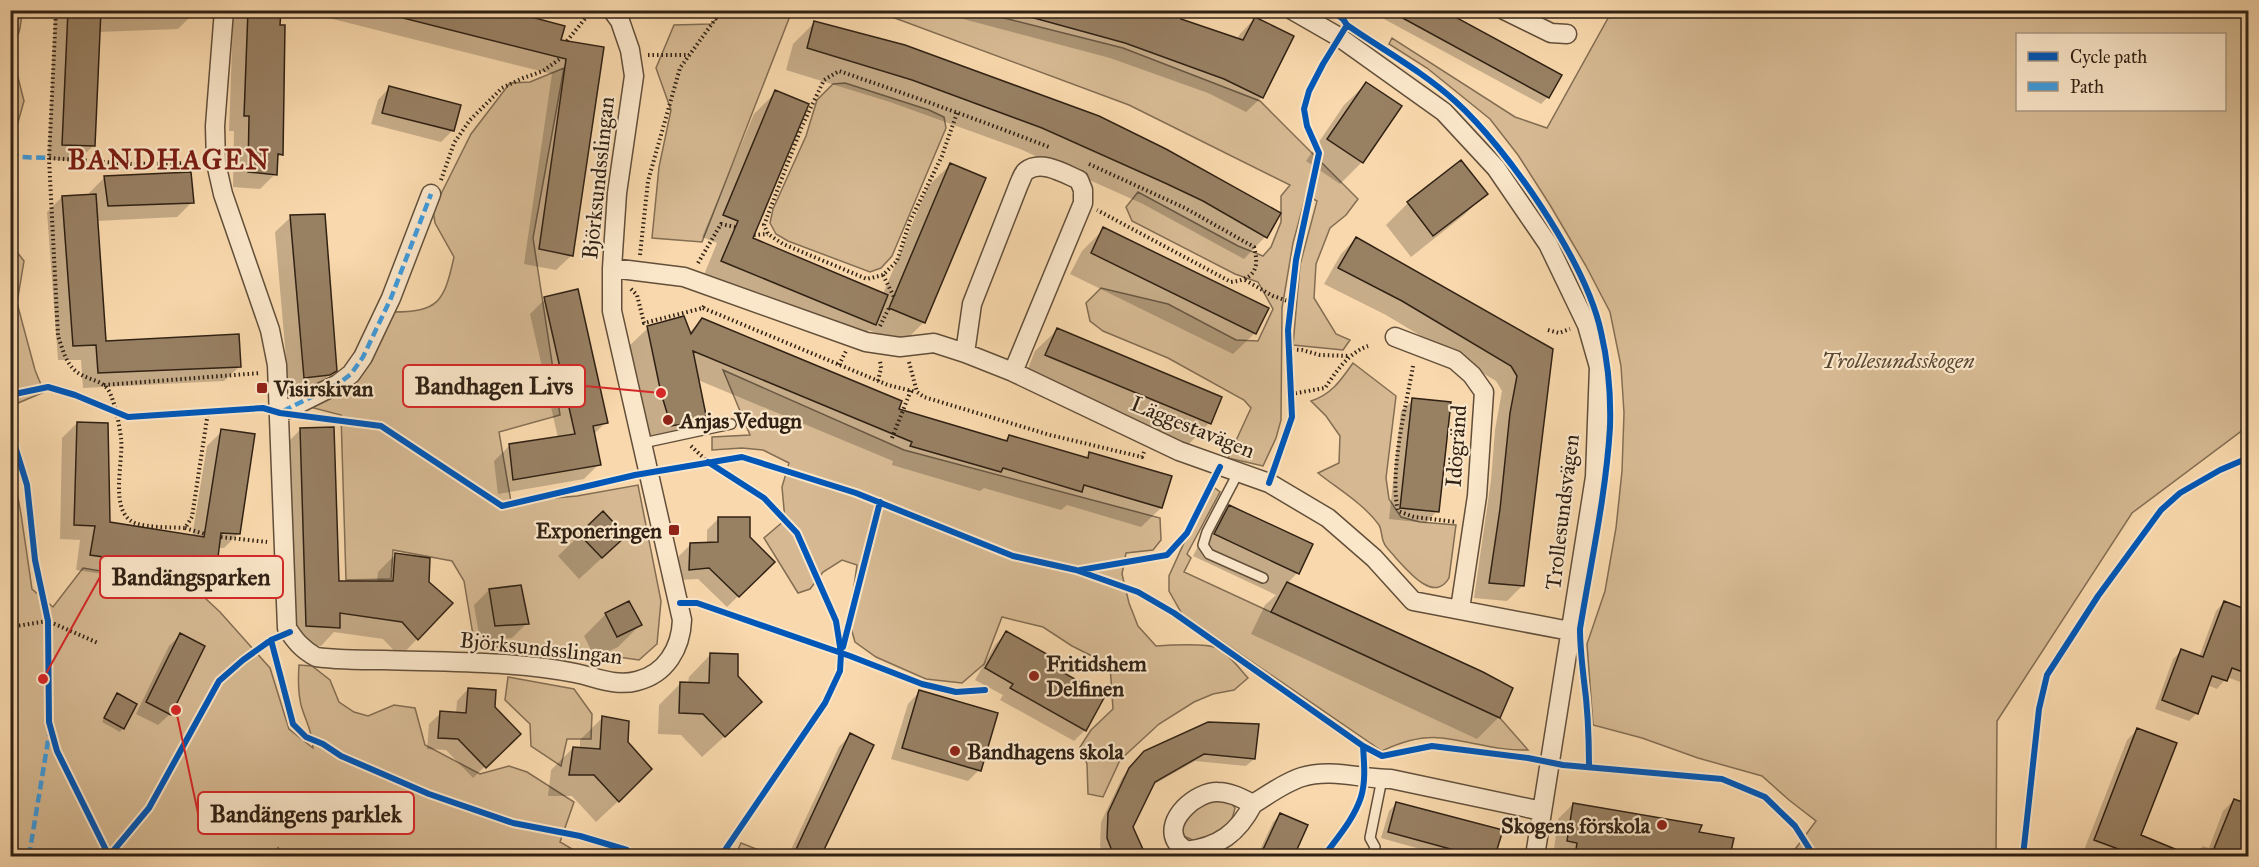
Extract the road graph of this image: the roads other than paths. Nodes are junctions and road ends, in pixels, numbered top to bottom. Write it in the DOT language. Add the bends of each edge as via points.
graph roads {
  1 [pos="224,10"];
  2 [pos="612,10"];
  3 [pos="1292,10"];
  4 [pos="1504,10"];
  5 [pos="1321,17"];
  6 [pos="1567,34"];
  7 [pos="431,194"];
  8 [pos="612,267"];
  9 [pos="1395,337"];
  10 [pos="965,353"];
  11 [pos="1013,372"];
  12 [pos="280,413"];
  13 [pos="731,424"];
  14 [pos="643,443"];
  15 [pos="1238,473"];
  16 [pos="1263,578"];
  17 [pos="1460,609"];
  18 [pos="1570,631"];
  19 [pos="1382,779"];
  20 [pos="1252,804"];
  21 [pos="1542,810"];
  22 [pos="1372,856"];
  23 [pos="1535,856"];
  1 -- 12 [label="street, Björksundsslingan" via="216,163 270,330"];
  2 -- 8 [label="street, Björksundsslingan" via="630,50 634,76 617,194"];
  3 -- 5 [label="street, Trollesundsvägen"];
  4 -- 6 [label="street" via="1551,33"];
  5 -- 18 [label="street, Trollesundsvägen" via="1444,112 1496,168 1548,244 1587,325 1599,367 1594,477"];
  7 -- 12 [label="street" via="391,298 363,357 338,384"];
  8 -- 10 [label="street, Läggestavägen" via="688,279 866,342 900,347 934,343"];
  8 -- 14 [label="street, Björksundsslingan" via="612,311"];
  9 -- 17 [label="street, Idögränd" via="1455,360 1484,392 1477,496"];
  10 -- 11 [label="street, Läggestavägen"];
  10 -- 11 [label="street" via="972,304 1019,184 1026,171 1050,167 1079,180 1083,203"];
  11 -- 15 [label="street, Läggestavägen" via="1179,451"];
  12 -- 14 [label="street, Björksundsslingan" via="287,628 304,651 316,657 514,666 574,673 609,683 636,681 658,673 681,637 682,620"];
  13 -- 14 [label="lane"];
  15 -- 16 [label="lane" via="1203,544 1209,554"];
  15 -- 17 [label="street, Läggestavägen" via="1269,483 1328,518 1374,558 1413,601"];
  17 -- 18 [label="street, Läggestavägen"];
  18 -- 21 [label="street, Trollesundsvägen"];
  19 -- 20 [label="street" via="1332,772 1302,777"];
  19 -- 21 [label="street"];
  19 -- 22 [label="lane" via="1370,838 1376,847"];
  21 -- 23 [label="street, Trollesundsvägen"];
}
